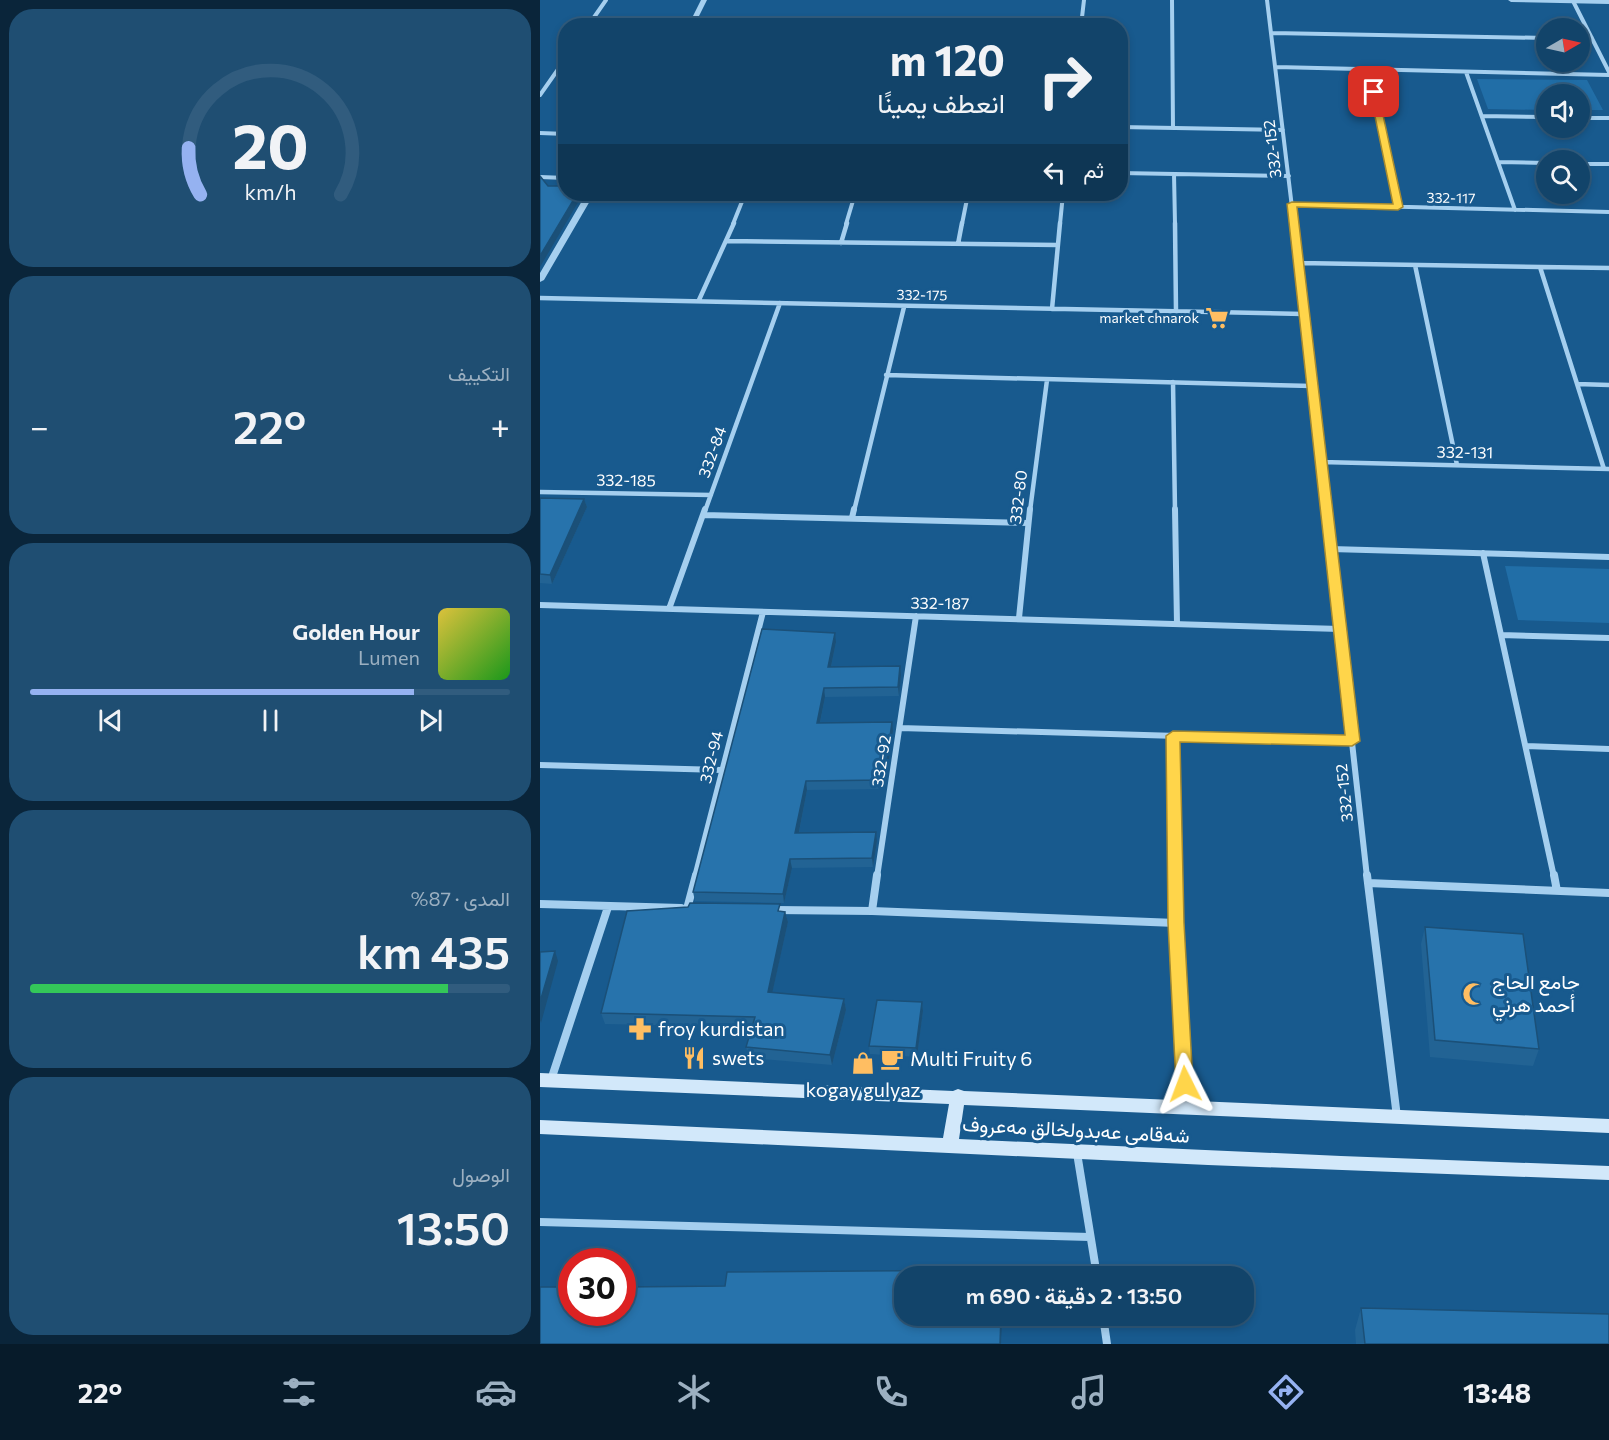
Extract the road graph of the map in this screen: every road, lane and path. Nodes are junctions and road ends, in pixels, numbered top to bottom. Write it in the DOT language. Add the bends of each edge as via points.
graph roads {
  1 [pos="606,0"];
  2 [pos="705,0"];
  3 [pos="1084,0"];
  4 [pos="1172,0"];
  5 [pos="1267,0"];
  6 [pos="1511,0"];
  7 [pos="1573,1"];
  8 [pos="1609,2"];
  9 [pos="594,18"];
  10 [pos="695,18"];
  11 [pos="1082,18"];
  12 [pos="1272,33"];
  13 [pos="1536,38"];
  14 [pos="1592,39"];
  15 [pos="1276,67"];
  16 [pos="558,69"];
  17 [pos="1369,69"];
  18 [pos="1466,72"];
  19 [pos="1609,74"];
  20 [pos="540,94"];
  21 [pos="1482,116"];
  22 [pos="1536,117"];
  23 [pos="1590,118"];
  24 [pos="1609,118"];
  25 [pos="1128,127"];
  26 [pos="1173,128"];
  27 [pos="1283,130"];
  28 [pos="540,133"];
  29 [pos="558,134"];
  30 [pos="1498,162"];
  31 [pos="1536,163"];
  32 [pos="1590,164"];
  33 [pos="1609,164"];
  34 [pos="1128,173"];
  35 [pos="1174,174"];
  36 [pos="1289,176"];
  37 [pos="540,177"];
  38 [pos="558,178"];
  39 [pos="586,201"];
  40 [pos="742,201"];
  41 [pos="853,201"];
  42 [pos="967,201"];
  43 [pos="1062,201"];
  44 [pos="1292,204"];
  45 [pos="1398,207"];
  46 [pos="1515,210"];
  47 [pos="1609,212"];
  48 [pos="727,241"];
  49 [pos="841,243"];
  50 [pos="958,244"];
  51 [pos="1057,245"];
  52 [pos="1299,263"];
  53 [pos="1415,265"];
  54 [pos="1540,267"];
  55 [pos="1609,268"];
  56 [pos="540,280"];
  57 [pos="540,298"];
  58 [pos="699,300"];
  59 [pos="780,303"];
  60 [pos="904,306"];
  61 [pos="1052,309"];
  62 [pos="1176,311"];
  63 [pos="1303,314"];
  64 [pos="886,375"];
  65 [pos="1047,380"];
  66 [pos="1173,382"];
  67 [pos="1577,384"];
  68 [pos="1609,385"];
  69 [pos="1312,386"];
  70 [pos="1321,462"];
  71 [pos="1457,465"];
  72 [pos="1607,469"];
  73 [pos="540,492"];
  74 [pos="711,495"];
  75 [pos="704,515"];
  76 [pos="852,518"];
  77 [pos="1028,523"];
  78 [pos="1331,549"];
  79 [pos="1483,553"];
  80 [pos="1609,557"];
  81 [pos="540,605"];
  82 [pos="669,609"];
  83 [pos="763,612"];
  84 [pos="915,616"];
  85 [pos="1019,618"];
  86 [pos="1178,624"];
  87 [pos="1340,629"];
  88 [pos="1501,635"];
  89 [pos="1609,638"];
  90 [pos="900,728"];
  91 [pos="1173,736"];
  92 [pos="1352,741"];
  93 [pos="1526,746"];
  94 [pos="1609,748"];
  95 [pos="540,765"];
  96 [pos="722,770"];
  97 [pos="1368,883"];
  98 [pos="1557,891"];
  99 [pos="1609,894"];
  100 [pos="540,904"];
  101 [pos="608,907"];
  102 [pos="687,909"];
  103 [pos="698,909"];
  104 [pos="762,910"];
  105 [pos="872,911"];
  106 [pos="1176,923"];
  107 [pos="546,1080"];
  108 [pos="958,1096"];
  109 [pos="1186,1107"];
  110 [pos="1397,1117"];
  111 [pos="1609,1126"];
  112 [pos="540,1127"];
  113 [pos="950,1145"];
  114 [pos="1077,1153"];
  115 [pos="1609,1173"];
  116 [pos="540,1222"];
  117 [pos="1090,1237"];
  118 [pos="1095,1266"];
  119 [pos="1104,1326"];
  120 [pos="1107,1344"];
  1 -- 9 [label="street"];
  2 -- 10 [label="street"];
  3 -- 11 [label="street"];
  4 -- 26 [label="street"];
  5 -- 12 [label="street, 332-152"];
  6 -- 7 [label="street"];
  7 -- 8 [label="street"];
  7 -- 14 [label="street"];
  12 -- 13 [label="street"];
  12 -- 15 [label="street, 332-152"];
  14 -- 19 [label="street"];
  15 -- 17 [label="street"];
  15 -- 27 [label="street, 332-152"];
  16 -- 20 [label="street"];
  17 -- 18 [label="street"];
  17 -- 45 [label="street"];
  18 -- 19 [label="street"];
  18 -- 21 [label="street"];
  21 -- 22 [label="street"];
  21 -- 30 [label="street"];
  23 -- 24 [label="street"];
  25 -- 26 [label="street"];
  26 -- 27 [label="street"];
  27 -- 36 [label="street, 332-152"];
  28 -- 29 [label="street"];
  30 -- 31 [label="street"];
  30 -- 46 [label="street"];
  32 -- 33 [label="street"];
  34 -- 35 [label="street"];
  35 -- 36 [label="street"];
  35 -- 62 [label="street"];
  36 -- 44 [label="street, 332-152"];
  37 -- 38 [label="street"];
  39 -- 56 [label="street"];
  40 -- 48 [label="street"];
  41 -- 49 [label="street"];
  42 -- 50 [label="street"];
  43 -- 51 [label="street"];
  44 -- 45 [label="street, 332-117"];
  44 -- 52 [label="street, 332-152"];
  45 -- 46 [label="street, 332-117"];
  46 -- 47 [label="street, 332-117"];
  48 -- 49 [label="street"];
  48 -- 58 [label="street"];
  49 -- 50 [label="street"];
  50 -- 51 [label="street"];
  51 -- 61 [label="street"];
  52 -- 53 [label="street"];
  52 -- 63 [label="street, 332-152"];
  53 -- 54 [label="street"];
  53 -- 71 [label="street"];
  54 -- 55 [label="street"];
  54 -- 67 [label="street"];
  57 -- 58 [label="street, 332-175"];
  58 -- 59 [label="street, 332-175"];
  59 -- 60 [label="street, 332-175"];
  59 -- 74 [label="street, 332-84"];
  60 -- 61 [label="street, 332-175"];
  60 -- 64 [label="street"];
  61 -- 62 [label="street, 332-175"];
  62 -- 63 [label="street, 332-175"];
  63 -- 69 [label="street, 332-152"];
  64 -- 65 [label="street"];
  64 -- 76 [label="street"];
  65 -- 66 [label="street"];
  65 -- 77 [label="street, 332-80"];
  66 -- 69 [label="street"];
  66 -- 86 [label="street"];
  67 -- 68 [label="street"];
  67 -- 72 [label="street"];
  69 -- 70 [label="street, 332-152"];
  70 -- 71 [label="street, 332-131"];
  70 -- 78 [label="street, 332-152"];
  71 -- 72 [label="street, 332-131"];
  73 -- 74 [label="street, 332-185"];
  74 -- 75 [label="street, 332-84"];
  75 -- 76 [label="street"];
  75 -- 82 [label="street, 332-84"];
  76 -- 77 [label="street"];
  77 -- 85 [label="street, 332-80"];
  78 -- 79 [label="street"];
  78 -- 87 [label="street, 332-152"];
  79 -- 80 [label="street"];
  79 -- 88 [label="street"];
  81 -- 82 [label="street, 332-187"];
  82 -- 83 [label="street, 332-187"];
  83 -- 84 [label="street, 332-187"];
  83 -- 96 [label="street, 332-94"];
  84 -- 85 [label="street, 332-187"];
  84 -- 90 [label="street, 332-92"];
  85 -- 86 [label="street, 332-187"];
  86 -- 87 [label="street, 332-187"];
  87 -- 92 [label="street, 332-152"];
  88 -- 89 [label="street"];
  88 -- 93 [label="street"];
  90 -- 91 [label="street"];
  90 -- 105 [label="street, 332-92"];
  91 -- 92 [label="street"];
  91 -- 106 [label="street"];
  92 -- 97 [label="street, 332-152"];
  93 -- 94 [label="street"];
  93 -- 98 [label="street"];
  95 -- 96 [label="street"];
  96 -- 102 [label="street, 332-94"];
  97 -- 98 [label="street"];
  97 -- 110 [label="street, 332-152"];
  98 -- 99 [label="street"];
  100 -- 101 [label="street"];
  101 -- 102 [label="street"];
  101 -- 107 [label="street"];
  102 -- 103 [label="street"];
  104 -- 105 [label="street"];
  105 -- 106 [label="street"];
  106 -- 109 [label="street"];
  107 -- 108 [label="main road, شەقامی عەبدولخالق مەعروف"];
  108 -- 109 [label="main road, شەقامی عەبدولخالق مەعروف"];
  108 -- 113 [label="main road"];
  109 -- 110 [label="main road, شەقامی عەبدولخالق مەعروف"];
  110 -- 111 [label="main road, شەقامی عەبدولخالق مەعروف"];
  112 -- 113 [label="main road, شەقامی عەبدولخالق مەعروف"];
  113 -- 114 [label="main road, شەقامی عەبدولخالق مەعروف"];
  114 -- 115 [label="main road, شەقامی عەبدولخالق مەعروف"];
  114 -- 117 [label="street"];
  116 -- 117 [label="street"];
  117 -- 118 [label="street"];
  119 -- 120 [label="street"];
}
